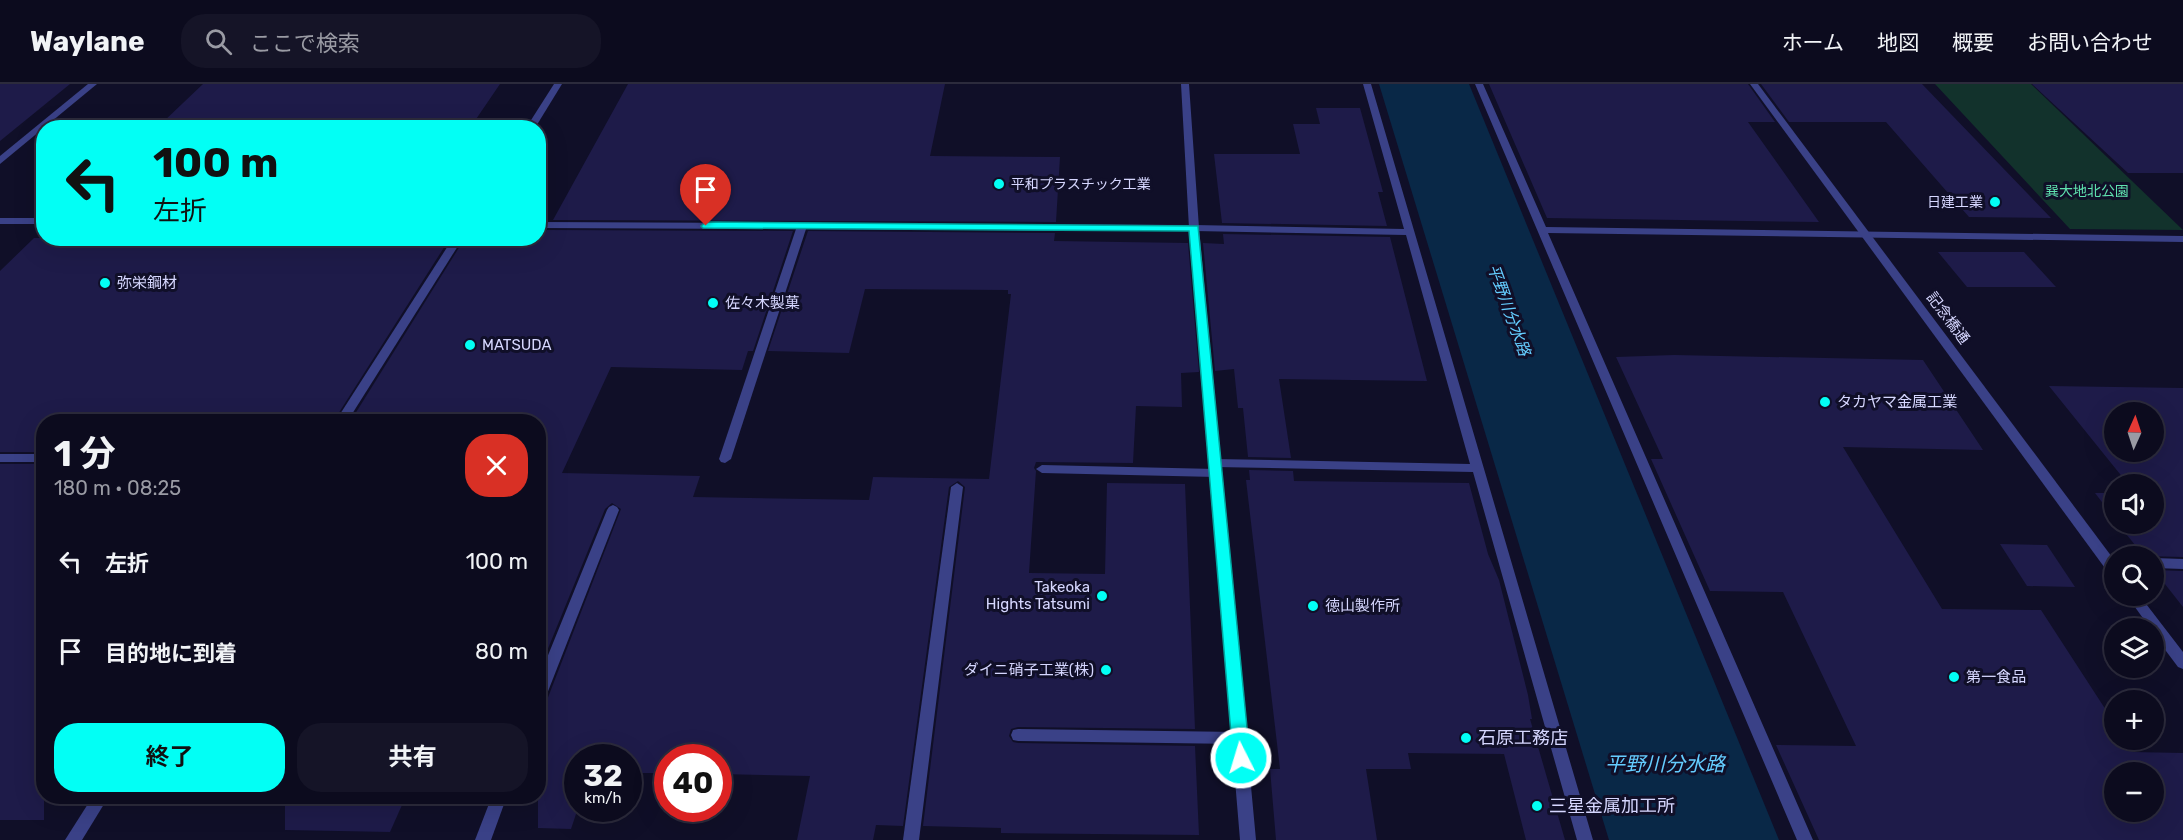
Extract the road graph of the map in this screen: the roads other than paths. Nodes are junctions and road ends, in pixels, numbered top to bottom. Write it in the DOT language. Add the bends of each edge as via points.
graph roads {
  1 [pos="93,84"];
  2 [pos="558,84"];
  3 [pos="1185,84"];
  4 [pos="1367,84"];
  5 [pos="1479,84"];
  6 [pos="1754,84"];
  7 [pos="50,120"];
  8 [pos="535,120"];
  9 [pos="36,131"];
  10 [pos="0,161"];
  11 [pos="0,221"];
  12 [pos="36,221"];
  13 [pos="546,225"];
  14 [pos="802,226"];
  15 [pos="1194,228"];
  16 [pos="1543,231"];
  17 [pos="1408,232"];
  18 [pos="1866,235"];
  19 [pos="2183,239"];
  20 [pos="453,246"];
  21 [pos="346,414"];
  22 [pos="0,458"];
  23 [pos="36,458"];
  24 [pos="725,459"];
  25 [pos="1042,468"];
  26 [pos="1215,468"];
  27 [pos="1476,468"];
  28 [pos="957,487"];
  29 [pos="613,510"];
  30 [pos="2104,553"];
  31 [pos="2164,563"];
  32 [pos="2183,564"];
  33 [pos="2140,606"];
  34 [pos="2183,663"];
  35 [pos="546,679"];
  36 [pos="1018,735"];
  37 [pos="1239,738"];
  38 [pos="97,804"];
  39 [pos="497,804"];
  40 [pos="73,840"];
  41 [pos="483,840"];
  42 [pos="911,840"];
  43 [pos="1248,840"];
  44 [pos="1585,840"];
  45 [pos="1805,840"];
  1 -- 7 [label="street"];
  2 -- 8 [label="street"];
  3 -- 15 [label="street"];
  4 -- 17 [label="street"];
  5 -- 16 [label="street"];
  6 -- 18 [label="street, 記念橋通"];
  9 -- 10 [label="street"];
  11 -- 12 [label="street"];
  13 -- 14 [label="street"];
  14 -- 15 [label="street"];
  14 -- 24 [label="street"];
  15 -- 17 [label="street"];
  15 -- 26 [label="street"];
  16 -- 18 [label="street"];
  16 -- 45 [label="street"];
  17 -- 27 [label="street"];
  18 -- 19 [label="street"];
  18 -- 30 [label="street, 記念橋通"];
  20 -- 21 [label="street"];
  22 -- 23 [label="street"];
  25 -- 26 [label="street"];
  26 -- 27 [label="street"];
  26 -- 37 [label="street"];
  27 -- 44 [label="street"];
  28 -- 42 [label="street"];
  29 -- 35 [label="street"];
  31 -- 32 [label="street"];
  33 -- 34 [label="street"];
  36 -- 37 [label="street"];
  37 -- 43 [label="street"];
  38 -- 40 [label="street"];
  39 -- 41 [label="street"];
}
